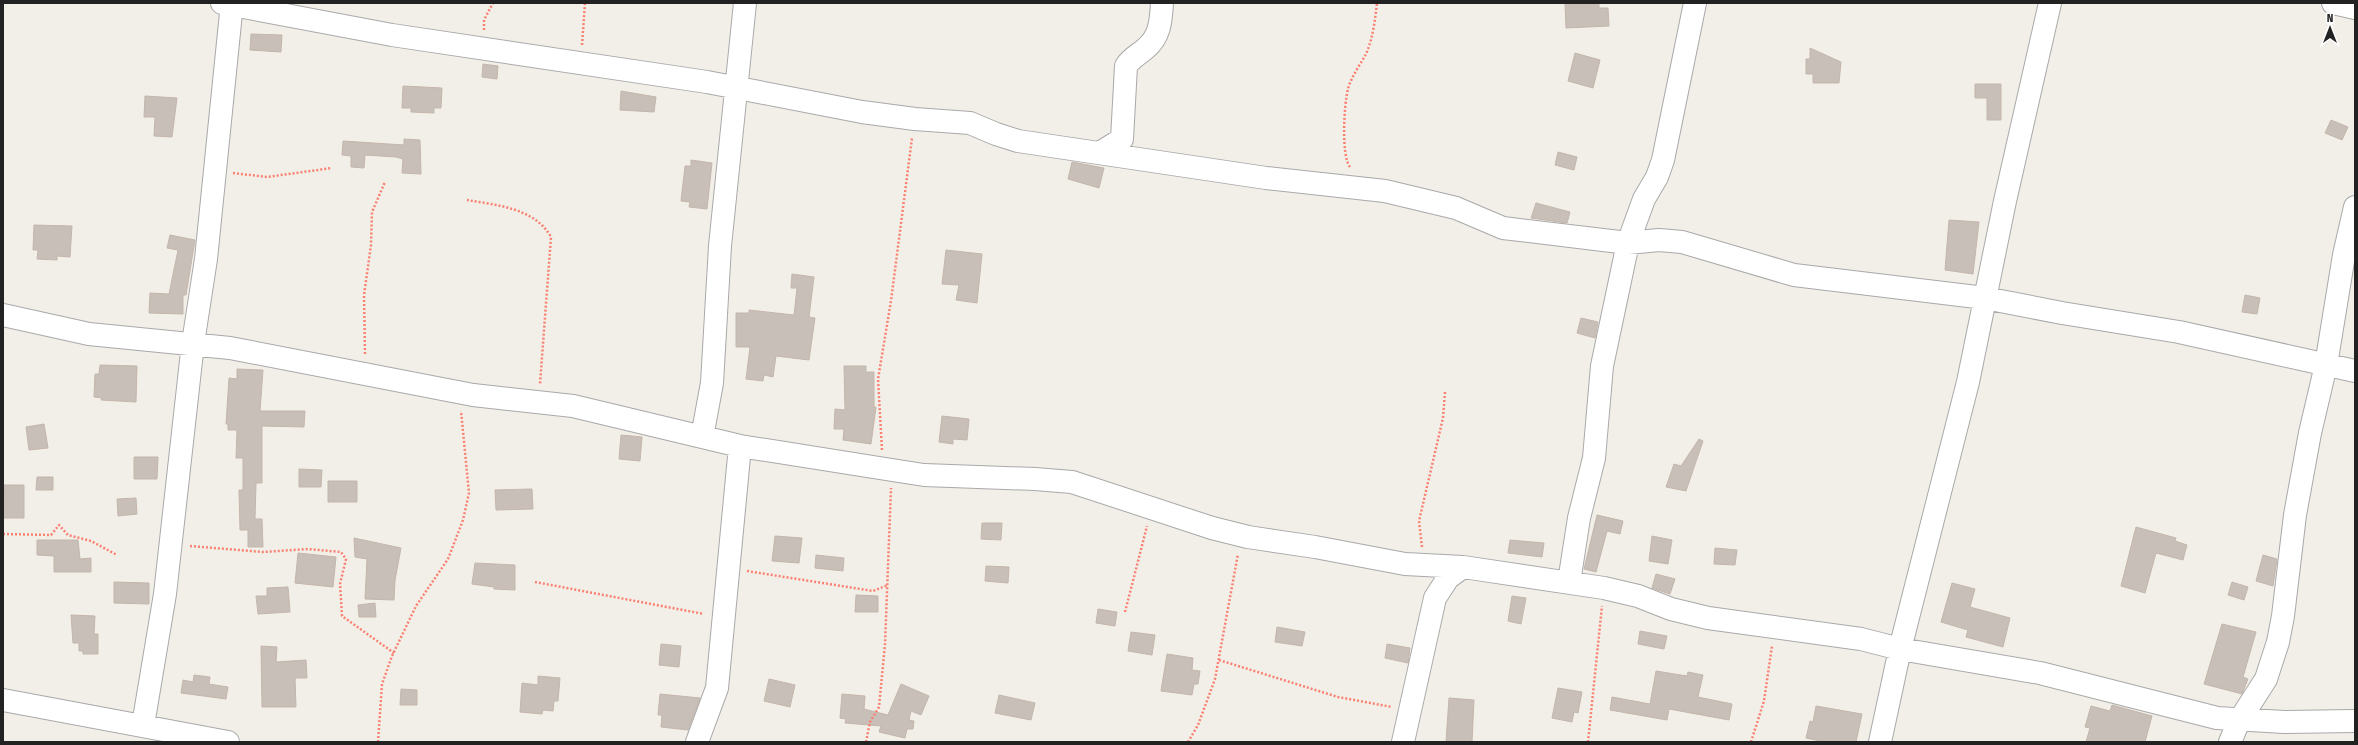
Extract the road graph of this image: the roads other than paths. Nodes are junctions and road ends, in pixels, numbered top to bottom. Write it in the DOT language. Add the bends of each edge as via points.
graph roads {
  1 [pos="228,3"];
  2 [pos="745,3"];
  3 [pos="1162,3"];
  4 [pos="1694,3"];
  5 [pos="2050,3"];
  6 [pos="2333,3"];
  7 [pos="2355,8"];
  8 [pos="737,88"];
  9 [pos="1101,152"];
  10 [pos="2355,207"];
  11 [pos="1628,243"];
  12 [pos="1985,298"];
  13 [pos="3,315"];
  14 [pos="193,343"];
  15 [pos="2326,365"];
  16 [pos="2355,371"];
  17 [pos="702,437"];
  18 [pos="740,446"];
  19 [pos="1462,567"];
  20 [pos="1569,582"];
  21 [pos="1900,649"];
  22 [pos="3,700"];
  23 [pos="2239,721"];
  24 [pos="2355,721"];
  25 [pos="143,725"];
  26 [pos="228,742"];
  27 [pos="697,742"];
  28 [pos="1403,742"];
  29 [pos="1880,742"];
  30 [pos="2230,742"];
  1 -- 8 [label="street" via="331,24"];
  1 -- 14 [label="street" via="216,172"];
  2 -- 8 [label="street"];
  3 -- 9 [label="street" via="1159,31 1146,48 1129,60 1126,66 1122,139"];
  4 -- 11 [label="street" via="1663,160 1657,177 1644,199"];
  5 -- 12 [label="street"];
  6 -- 7 [label="street"];
  8 -- 9 [label="street" via="862,112 970,123 1012,139"];
  8 -- 17 [label="street" via="720,246 712,383"];
  9 -- 11 [label="street" via="1266,178 1385,191 1456,208 1503,228"];
  10 -- 15 [label="street" via="2344,255"];
  11 -- 12 [label="street" via="1659,240 1682,242 1794,275"];
  11 -- 20 [label="street" via="1602,366 1594,458 1579,518"];
  12 -- 15 [label="street" via="2180,332"];
  12 -- 21 [label="street" via="1950,455"];
  13 -- 14 [label="street" via="90,334"];
  14 -- 17 [label="street" via="459,392 608,413"];
  14 -- 25 [label="street" via="159,633"];
  15 -- 16 [label="street"];
  15 -- 23 [label="street" via="2295,515 2278,642 2266,678"];
  17 -- 18 [label="street"];
  18 -- 19 [label="street" via="924,474 1072,482 1242,536 1404,564"];
  18 -- 27 [label="street" via="715,697"];
  19 -- 20 [label="street"];
  19 -- 28 [label="street" via="1448,578 1435,598"];
  20 -- 21 [label="street" via="1638,596 1679,611 1775,628 1860,639"];
  21 -- 23 [label="street" via="2040,673 2105,688 2176,709"];
  21 -- 29 [label="street"];
  22 -- 25 [label="street"];
  23 -- 24 [label="street"];
  23 -- 30 [label="street"];
  25 -- 26 [label="street"];
}
